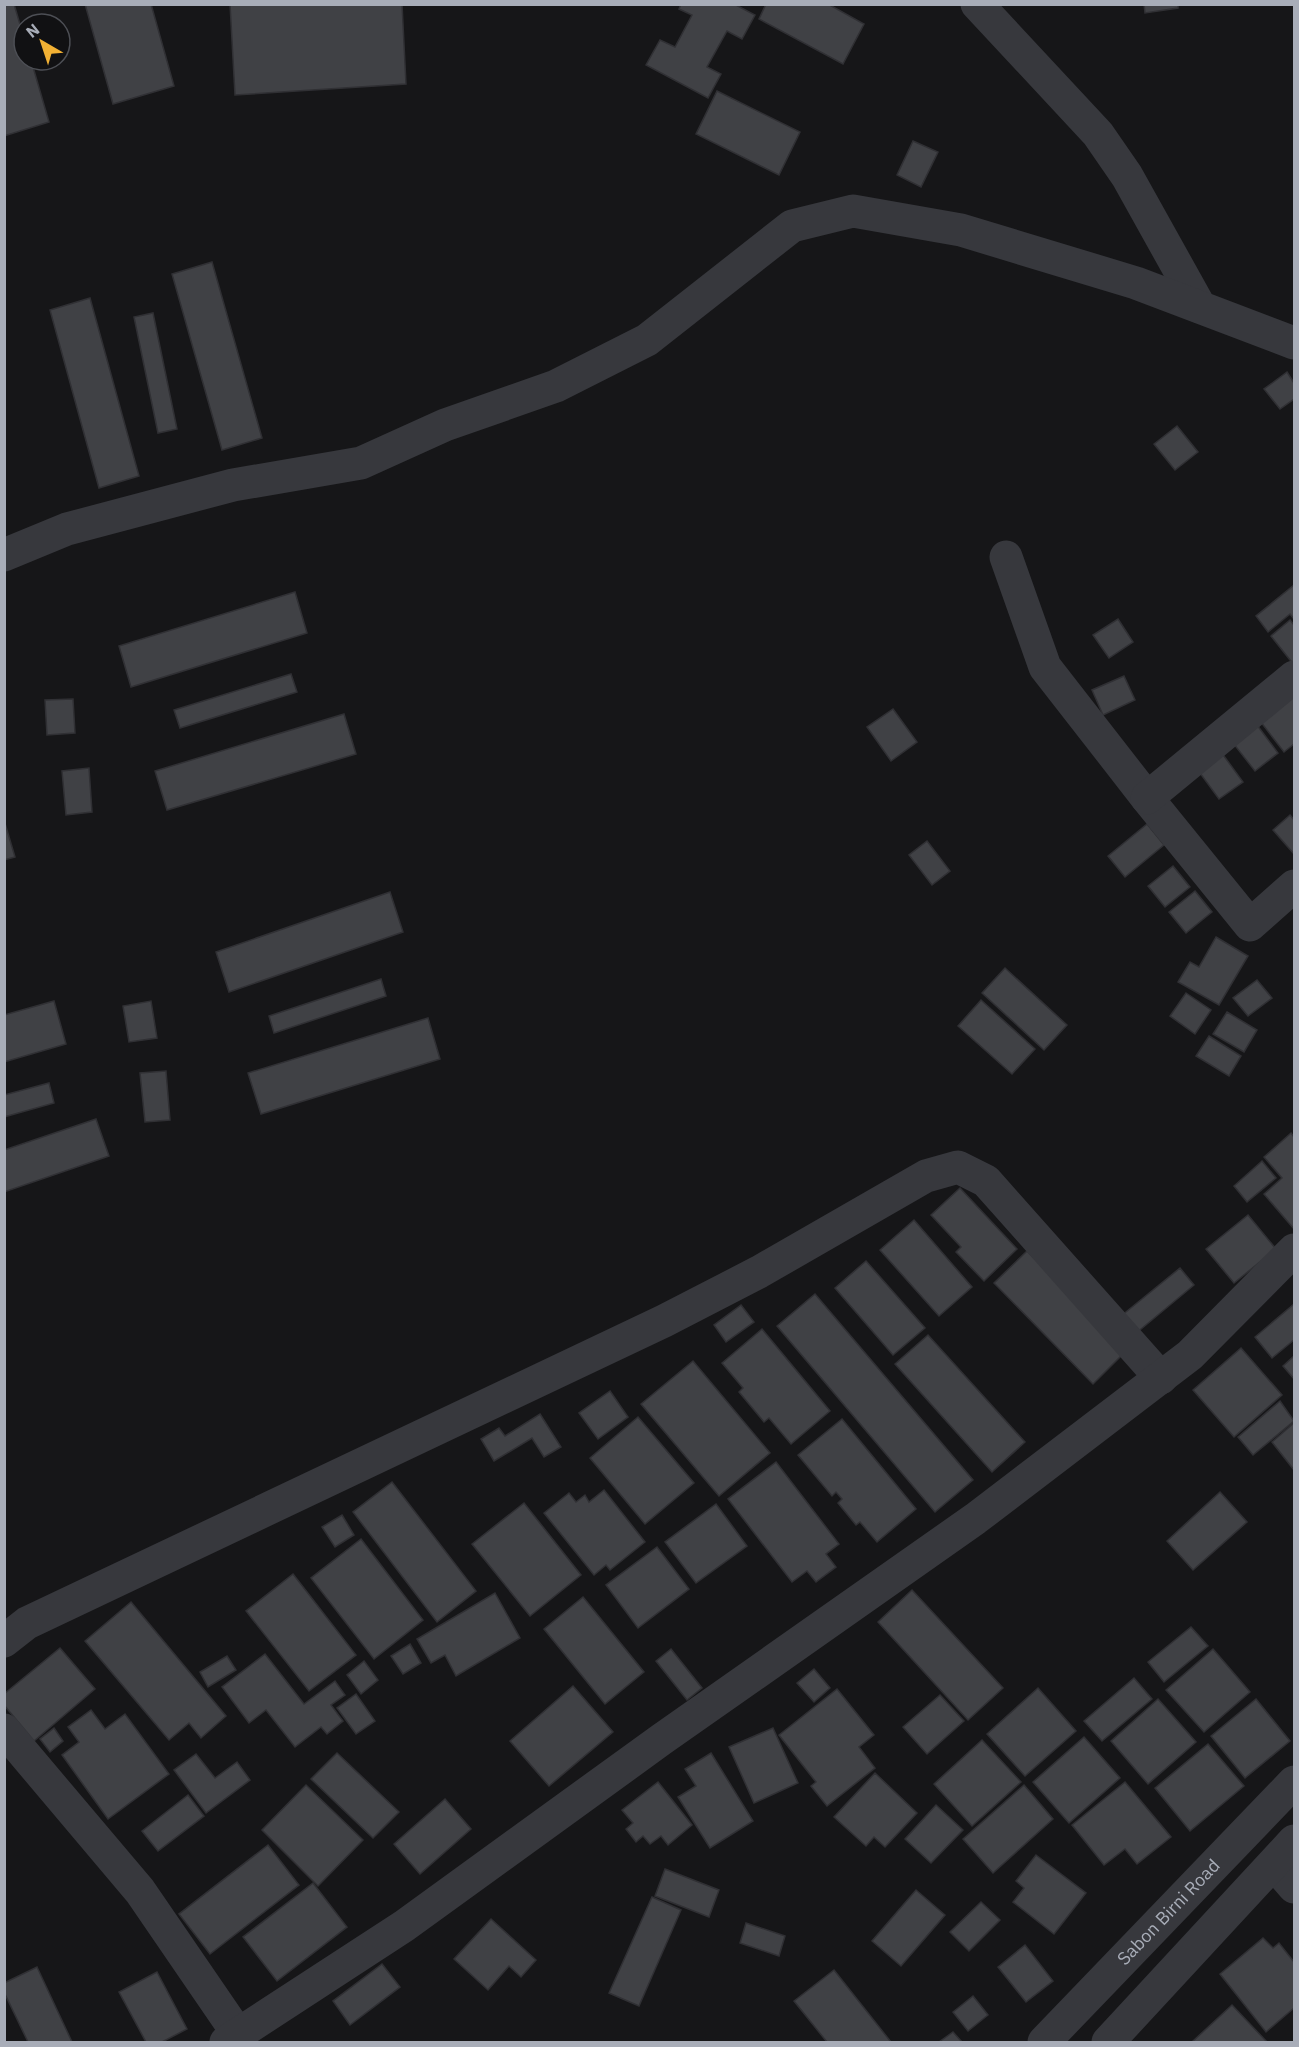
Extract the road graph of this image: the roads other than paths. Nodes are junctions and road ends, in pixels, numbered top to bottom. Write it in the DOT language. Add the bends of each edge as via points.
graph roads {
  1 [pos="976,4"];
  2 [pos="1200,308"];
  3 [pos="1294,343"];
  4 [pos="4,555"];
  5 [pos="1006,557"];
  6 [pos="1294,677"];
  7 [pos="1147,798"];
  8 [pos="1294,886"];
  9 [pos="1294,1250"];
  10 [pos="1161,1378"];
  11 [pos="4,1641"];
  12 [pos="4,1730"];
  13 [pos="1294,1782"];
  14 [pos="1288,1864"];
  15 [pos="232,2038"];
  16 [pos="1044,2043"];
  17 [pos="1108,2043"];
  1 -- 2 [label="street" via="1098,134 1127,176"];
  2 -- 3 [label="street"];
  2 -- 4 [label="street" via="1136,283 961,230 854,212 792,226 647,340 556,386 445,425 362,463 233,485 67,529"];
  5 -- 7 [label="street" via="1045,667"];
  6 -- 7 [label="street"];
  7 -- 8 [label="street" via="1250,925"];
  9 -- 10 [label="street" via="1190,1355"];
  10 -- 11 [label="street" via="986,1181 958,1167 926,1176 759,1272 664,1321 27,1623"];
  10 -- 15 [label="street" via="975,1519 404,1926"];
  12 -- 15 [label="street" via="140,1892"];
  13 -- 16 [label="street, Sabon Birni Road"];
  14 -- 17 [label="street"];
}
